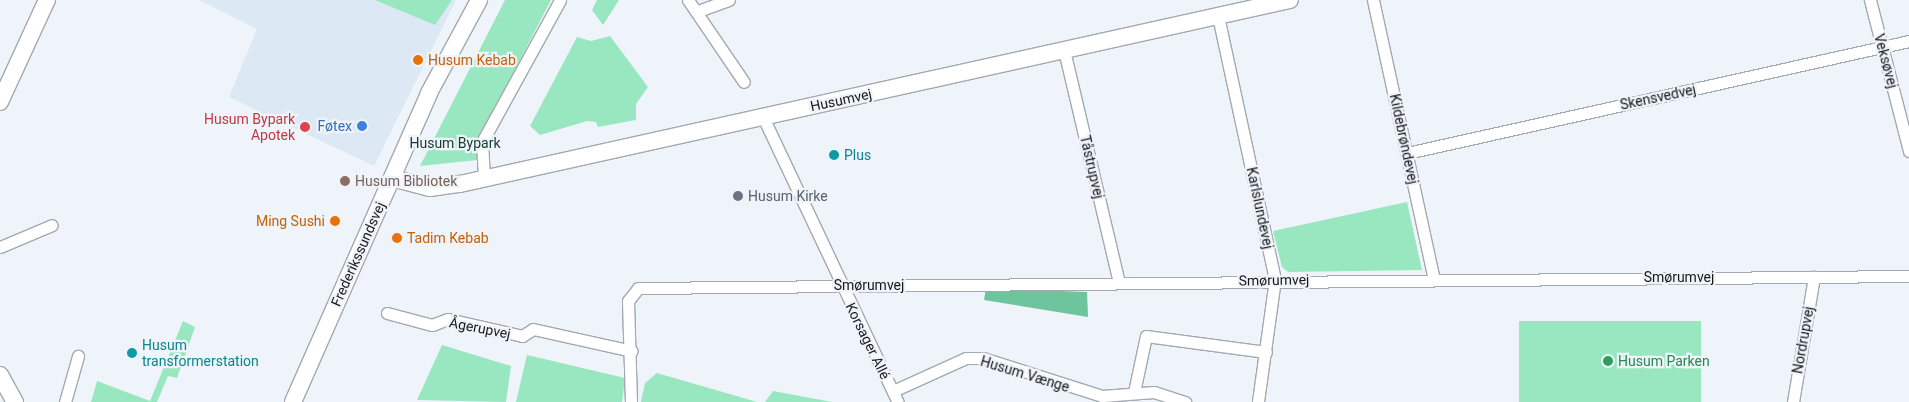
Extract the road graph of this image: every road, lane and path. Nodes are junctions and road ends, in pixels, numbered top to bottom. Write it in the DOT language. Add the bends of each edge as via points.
graph roads {
  1 [pos="47,0"];
  2 [pos="479,0"];
  3 [pos="560,0"];
  4 [pos="688,0"];
  5 [pos="729,0"];
  6 [pos="1290,0"];
  7 [pos="1373,0"];
  8 [pos="1870,0"];
  9 [pos="698,11"];
  10 [pos="1218,16"];
  11 [pos="1909,40"];
  12 [pos="1882,48"];
  13 [pos="1064,50"];
  14 [pos="744,82"];
  15 [pos="0,102"];
  16 [pos="763,117"];
  17 [pos="1909,151"];
  18 [pos="1407,153"];
  19 [pos="392,178"];
  20 [pos="484,179"];
  21 [pos="52,225"];
  22 [pos="0,244"];
  23 [pos="1909,276"];
  24 [pos="1814,277"];
  25 [pos="1275,279"];
  26 [pos="1434,279"];
  27 [pos="1119,283"];
  28 [pos="842,285"];
  29 [pos="387,313"];
  30 [pos="632,351"];
  31 [pos="1266,352"];
  32 [pos="78,356"];
  33 [pos="0,375"];
  34 [pos="1134,392"];
  35 [pos="895,397"];
  36 [pos="15,402"];
  37 [pos="66,402"];
  38 [pos="294,402"];
  39 [pos="631,402"];
  40 [pos="1185,402"];
  41 [pos="1258,402"];
  42 [pos="1793,402"];
  1 -- 15 [label="street"];
  2 -- 19 [label="street, Frederikssundsvej" via="429,93"];
  3 -- 20 [label="street" via="482,142"];
  4 -- 9 [label="street"];
  5 -- 9 [label="street"];
  6 -- 10 [label="street, Husumvej"];
  7 -- 18 [label="street, Kildebrøndevej"];
  8 -- 12 [label="street, Veksøvej"];
  9 -- 14 [label="street"];
  10 -- 13 [label="street, Husumvej"];
  10 -- 25 [label="street, Karlslundevej"];
  11 -- 12 [label="street, Skensvedvej"];
  12 -- 17 [label="street, Veksøvej"];
  12 -- 18 [label="street, Skensvedvej"];
  13 -- 16 [label="street, Husumvej"];
  13 -- 27 [label="street, Tåstrupvej"];
  16 -- 20 [label="street, Husumvej"];
  16 -- 28 [label="street, Korsager Allé"];
  18 -- 26 [label="street, Kildebrøndevej"];
  19 -- 20 [label="street, Husumvej" via="430,188"];
  19 -- 38 [label="street, Frederikssundsvej"];
  21 -- 22 [label="street"];
  23 -- 24 [label="street, Smørumvej"];
  24 -- 26 [label="street, Smørumvej"];
  24 -- 42 [label="street, Nordrupvej"];
  25 -- 26 [label="street, Smørumvej"];
  25 -- 27 [label="street, Smørumvej"];
  25 -- 31 [label="street, Karlslundevej"];
  27 -- 28 [label="street, Smørumvej"];
  28 -- 30 [label="street, Smørumvej" via="638,288 628,301"];
  28 -- 35 [label="street, Korsager Allé"];
  29 -- 30 [label="street, Ågerupvej" via="432,325 448,319 522,336 533,329"];
  30 -- 39 [label="street"];
  31 -- 34 [label="street" via="1146,336"];
  31 -- 41 [label="street, Karlslundevej"];
  32 -- 37 [label="street"];
  33 -- 36 [label="street"];
  34 -- 35 [label="street, Husum Vænge" via="1102,396 983,358 966,358"];
  34 -- 40 [label="street, Husum Vænge" via="1154,392"];
}
